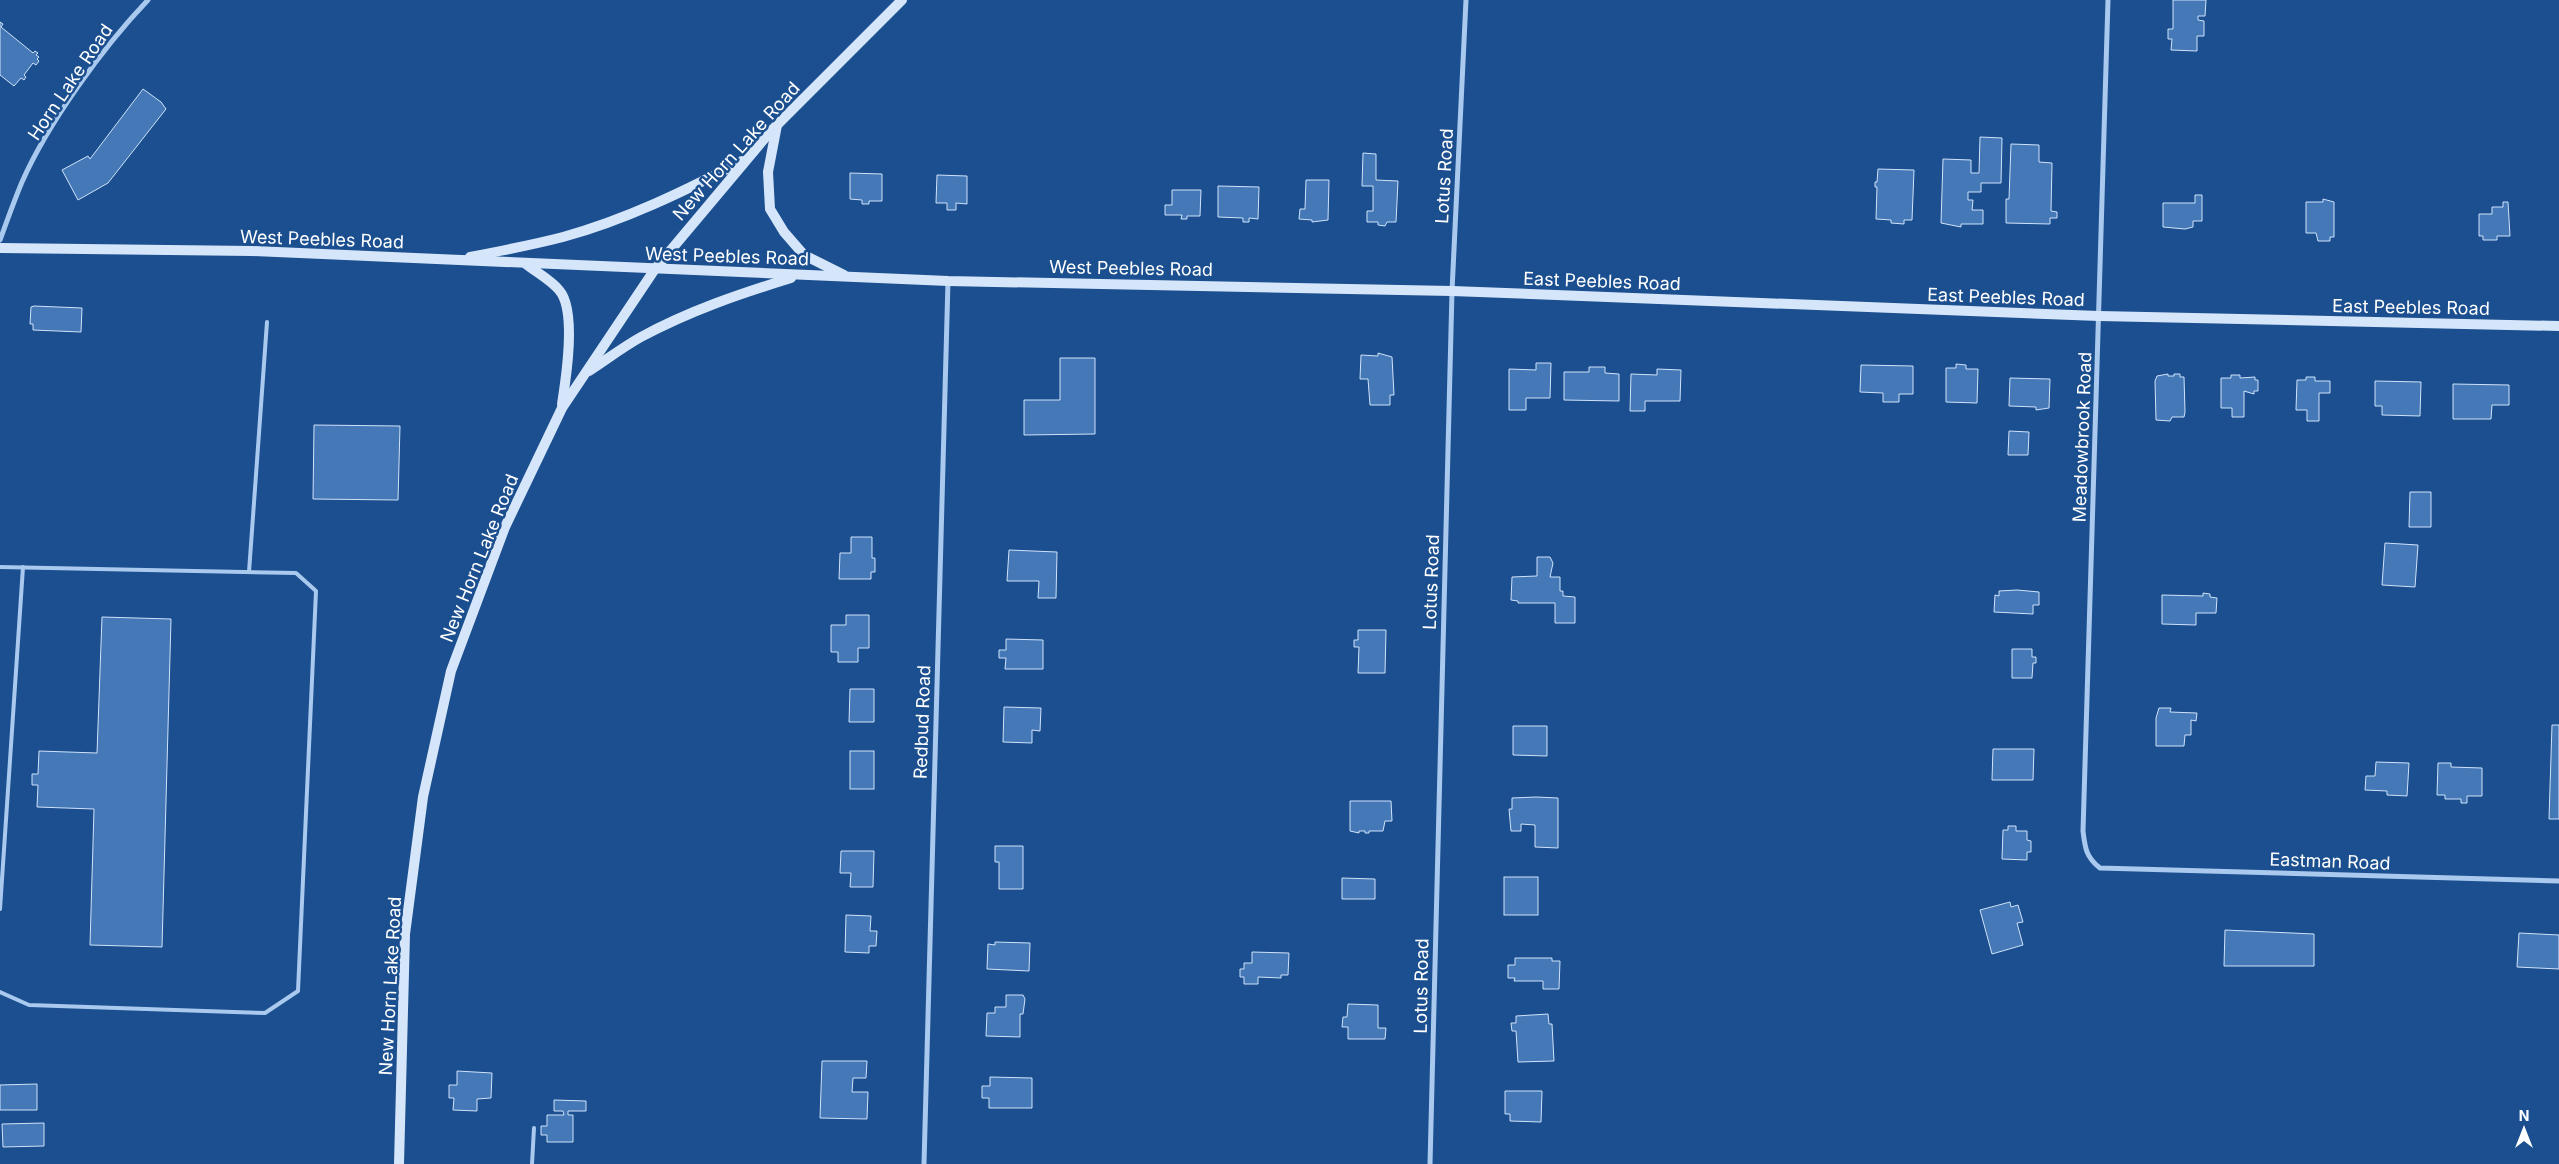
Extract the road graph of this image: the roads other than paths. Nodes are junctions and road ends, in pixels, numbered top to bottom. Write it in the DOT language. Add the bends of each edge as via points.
graph roads {
  1 [pos="148,0"];
  2 [pos="902,0"];
  3 [pos="1466,0"];
  4 [pos="2108,0"];
  5 [pos="777,125"];
  6 [pos="748,159"];
  7 [pos="0,240"];
  8 [pos="0,248"];
  9 [pos="455,260"];
  10 [pos="526,264"];
  11 [pos="655,269"];
  12 [pos="799,275"];
  13 [pos="847,276"];
  14 [pos="948,281"];
  15 [pos="1452,291"];
  16 [pos="2099,316"];
  17 [pos="267,322"];
  18 [pos="2559,326"];
  19 [pos="584,374"];
  20 [pos="562,408"];
  21 [pos="0,567"];
  22 [pos="23,567"];
  23 [pos="249,572"];
  24 [pos="2100,868"];
  25 [pos="2559,881"];
  26 [pos="0,910"];
  27 [pos="0,992"];
  28 [pos="534,1128"];
  29 [pos="399,1164"];
  30 [pos="532,1164"];
  31 [pos="924,1164"];
  32 [pos="1430,1164"];
  1 -- 7 [label="street, Horn Lake Road" via="128,21 59,114 22,181"];
  2 -- 5 [label="main road, New Horn Lake Road"];
  3 -- 15 [label="street, Lotus Road"];
  4 -- 16 [label="street, Meadowbrook Road"];
  5 -- 6 [label="main road, New Horn Lake Road"];
  5 -- 13 [label="main road" via="768,172 770,209 804,255"];
  6 -- 9 [label="main road" via="680,193 594,227"];
  6 -- 11 [label="main road, New Horn Lake Road"];
  8 -- 9 [label="main road, West Peebles Road" via="252,251"];
  9 -- 10 [label="main road, West Peebles Road"];
  10 -- 11 [label="main road, West Peebles Road"];
  10 -- 20 [label="main road" via="561,291 568,314 570,340"];
  11 -- 12 [label="main road, West Peebles Road"];
  11 -- 19 [label="main road, New Horn Lake Road"];
  12 -- 13 [label="main road, West Peebles Road"];
  12 -- 19 [label="main road" via="722,300 681,318 640,338"];
  13 -- 14 [label="main road, West Peebles Road"];
  14 -- 15 [label="main road, West Peebles Road"];
  14 -- 31 [label="street, Redbud Road"];
  15 -- 16 [label="main road, East Peebles Road"];
  15 -- 32 [label="street, Lotus Road"];
  16 -- 18 [label="main road, East Peebles Road"];
  16 -- 24 [label="street, Meadowbrook Road" via="2083,831 2089,860"];
  17 -- 23 [label="lane"];
  19 -- 20 [label="main road, New Horn Lake Road"];
  20 -- 29 [label="main road, New Horn Lake Road" via="505,526 451,671 423,797 406,934"];
  21 -- 22 [label="lane"];
  22 -- 23 [label="lane"];
  22 -- 26 [label="lane"];
  23 -- 27 [label="lane" via="296,573 316,591 298,991 265,1013 29,1005"];
  24 -- 25 [label="street, Eastman Road"];
  28 -- 30 [label="lane"];
}
